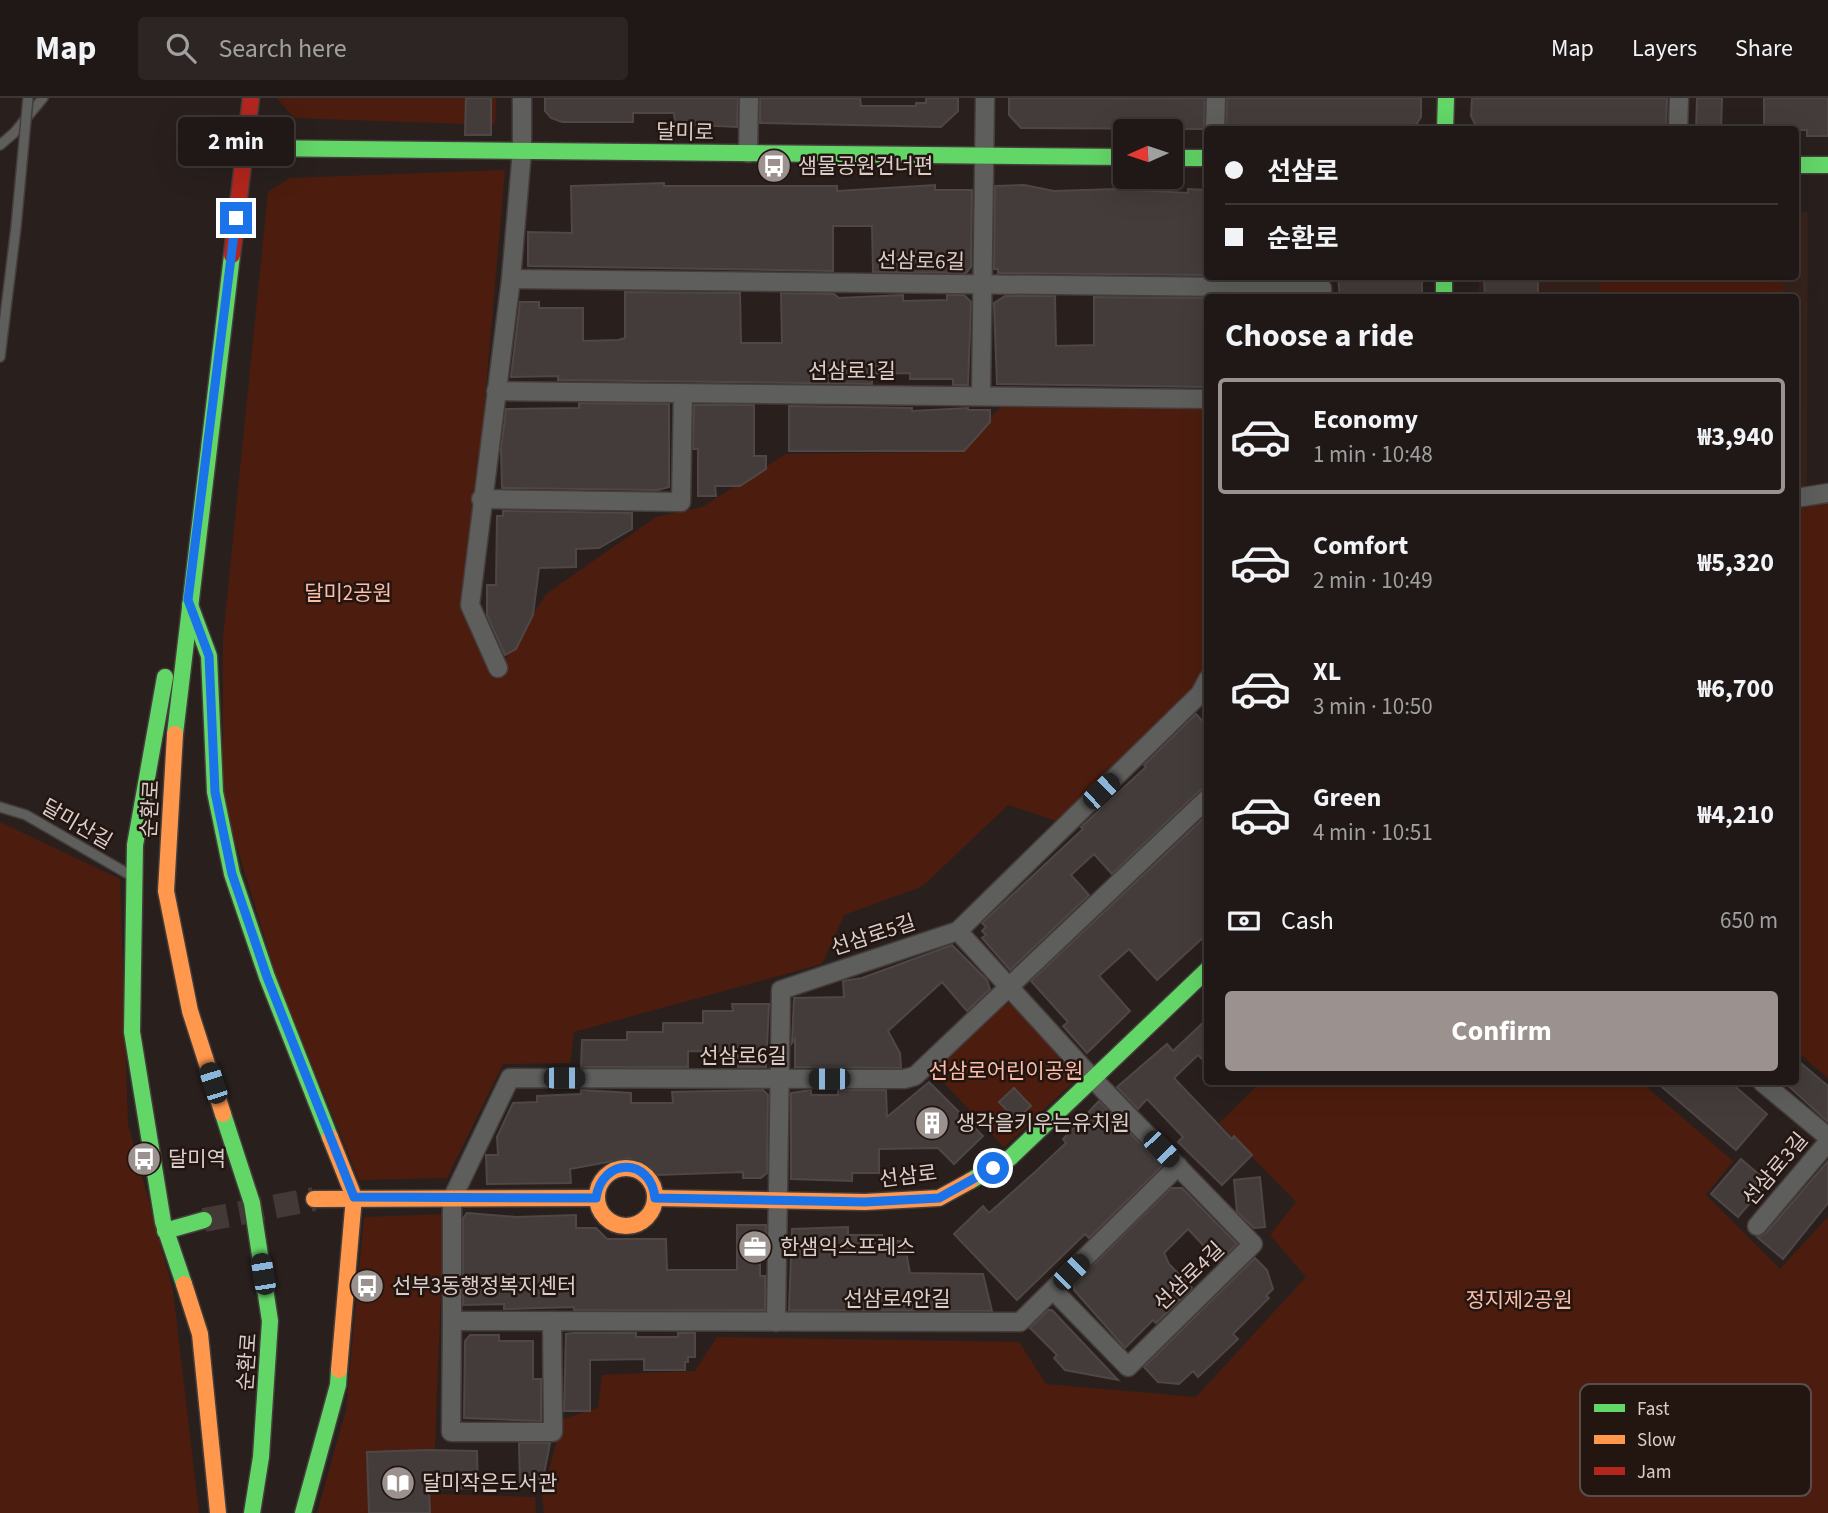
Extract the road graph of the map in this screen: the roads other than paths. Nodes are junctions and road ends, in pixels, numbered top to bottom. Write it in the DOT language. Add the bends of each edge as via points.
graph roads {
  1 [pos="27,98"];
  2 [pos="43,98"];
  3 [pos="251,98"];
  4 [pos="522,98"];
  5 [pos="749,98"];
  6 [pos="985,98"];
  7 [pos="1216,98"];
  8 [pos="1446,98"];
  9 [pos="1679,98"];
  10 [pos="1215,126"];
  11 [pos="1446,126"];
  12 [pos="1678,126"];
  13 [pos="0,145"];
  14 [pos="245,148"];
  15 [pos="522,151"];
  16 [pos="748,153"];
  17 [pos="984,156"];
  18 [pos="1113,158"];
  19 [pos="1183,158"];
  20 [pos="1204,158"];
  21 [pos="1799,165"];
  22 [pos="1828,165"];
  23 [pos="511,279"];
  24 [pos="983,285"];
  25 [pos="1322,294"];
  26 [pos="0,357"];
  27 [pos="496,391"];
  28 [pos="683,393"];
  29 [pos="981,395"];
  30 [pos="1204,399"];
  31 [pos="1828,493"];
  32 [pos="1799,498"];
  33 [pos="481,499"];
  34 [pos="188,600"];
  35 [pos="498,668"];
  36 [pos="1204,693"];
  37 [pos="1204,802"];
  38 [pos="0,807"];
  39 [pos="135,877"];
  40 [pos="958,931"];
  41 [pos="1204,973"];
  42 [pos="1009,986"];
  43 [pos="778,1079"];
  44 [pos="1093,1079"];
  45 [pos="1766,1085"];
  46 [pos="1828,1137"];
  47 [pos="1828,1142"];
  48 [pos="1178,1166"];
  49 [pos="354,1197"];
  50 [pos="596,1198"];
  51 [pos="655,1198"];
  52 [pos="314,1199"];
  53 [pos="452,1199"];
  54 [pos="777,1201"];
  55 [pos="204,1220"];
  56 [pos="1757,1226"];
  57 [pos="165,1231"];
  58 [pos="1054,1290"];
  59 [pos="452,1321"];
  60 [pos="552,1321"];
  61 [pos="776,1322"];
  62 [pos="218,1513"];
  63 [pos="252,1513"];
  64 [pos="303,1513"];
  1 -- 26 [label="lane, bridge"];
  2 -- 13 [label="lane"];
  3 -- 14 [label="main road, 순환로"];
  4 -- 15 [label="street"];
  5 -- 16 [label="street"];
  6 -- 17 [label="street"];
  7 -- 10 [label="street"];
  8 -- 11 [label="main road"];
  9 -- 12 [label="street"];
  14 -- 15 [label="main road, 달미로"];
  14 -- 34 [label="main road, 순환로"];
  15 -- 16 [label="main road, 달미로"];
  15 -- 23 [label="street"];
  16 -- 17 [label="main road, 달미로"];
  17 -- 18 [label="main road, 달미로"];
  17 -- 24 [label="street"];
  19 -- 20 [label="main road"];
  21 -- 22 [label="main road"];
  23 -- 24 [label="street, 선삼로6길"];
  23 -- 27 [label="street"];
  24 -- 25 [label="street, 선삼로6길" via="1322,288"];
  24 -- 29 [label="street"];
  27 -- 28 [label="street, 선삼로1길"];
  27 -- 33 [label="street"];
  28 -- 29 [label="street, 선삼로1길"];
  28 -- 33 [label="street" via="681,502"];
  29 -- 30 [label="street, 선삼로1길"];
  31 -- 32 [label="street"];
  33 -- 35 [label="street" via="470,604"];
  34 -- 39 [label="main road" via="174,627 135,845"];
  34 -- 49 [label="main road" via="209,656 215,792 232,874 267,977"];
  34 -- 63 [label="main road, 순환로" via="166,891 190,1011 252,1203 270,1321 261,1457"];
  36 -- 40 [label="street, 선삼로5길"];
  37 -- 42 [label="street, 선삼로6길"];
  38 -- 39 [label="lane, 달미산길" via="26,815"];
  39 -- 57 [label="main road" via="132,1032"];
  40 -- 42 [label="street, 선삼로4길"];
  40 -- 43 [label="street, 선삼로5길" via="781,990"];
  41 -- 44 [label="main road, 선삼로"];
  42 -- 43 [label="street, 선삼로6길" via="915,1076"];
  42 -- 44 [label="street, 선삼로4길"];
  43 -- 53 [label="street, 선삼로6길" via="510,1078"];
  43 -- 54 [label="street, 선삼로5길"];
  44 -- 48 [label="street, 선삼로4길"];
  44 -- 54 [label="main road, 선삼로" via="1010,1158 939,1198"];
  45 -- 46 [label="street, 선삼로3길"];
  47 -- 56 [label="street, 선삼로3길"];
  48 -- 58 [label="street, 선삼로4안길"];
  48 -- 58 [label="street, 선삼로4길" via="1253,1244 1128,1367"];
  49 -- 52 [label="main road"];
  49 -- 53 [label="main road"];
  49 -- 64 [label="main road" via="338,1385"];
  50 -- 51 [label="main road" via="604,1216 621,1226 640,1223"];
  50 -- 51 [label="main road" via="601,1180 626,1167 644,1173"];
  50 -- 53 [label="main road"];
  51 -- 54 [label="main road, 선삼로"];
  53 -- 59 [label="street"];
  54 -- 61 [label="street, 선삼로5길"];
  55 -- 57 [label="main road"];
  57 -- 62 [label="main road" via="200,1334"];
  58 -- 61 [label="street, 선삼로4안길" via="1020,1322"];
  59 -- 60 [label="street, 선삼로4안길"];
  59 -- 60 [label="street" via="451,1432 553,1432"];
  60 -- 61 [label="street, 선삼로4안길"];
}
